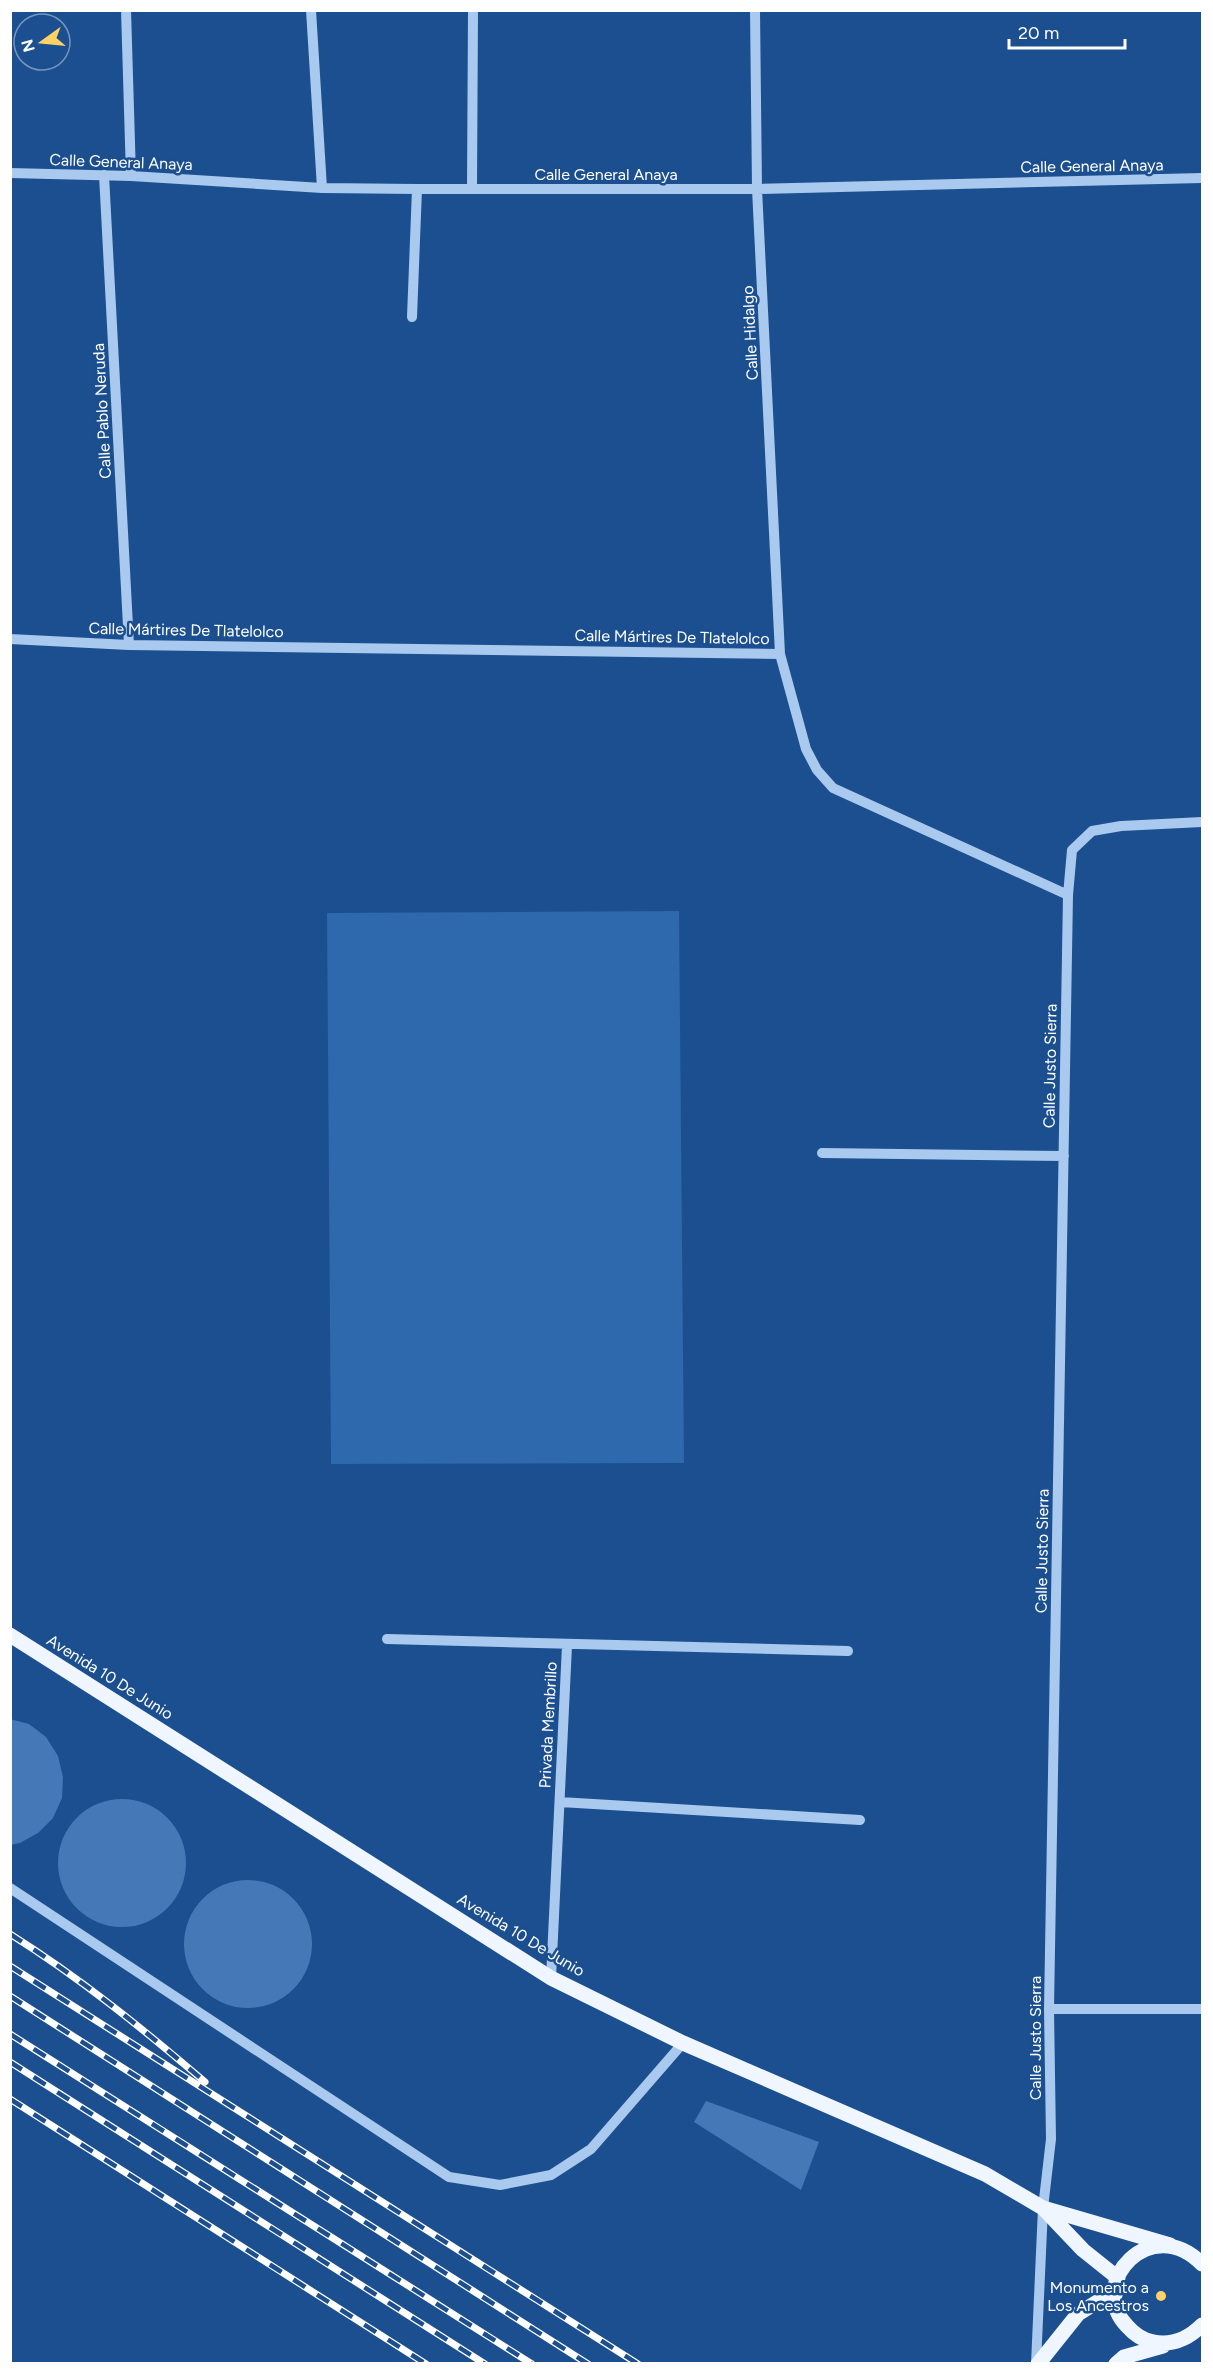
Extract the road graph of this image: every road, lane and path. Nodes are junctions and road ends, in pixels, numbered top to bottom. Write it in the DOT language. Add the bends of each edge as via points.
graph roads {
  1 [pos="126,10"];
  2 [pos="310,10"];
  3 [pos="473,10"];
  4 [pos="755,10"];
  5 [pos="10,173"];
  6 [pos="104,176"];
  7 [pos="132,176"];
  8 [pos="1203,178"];
  9 [pos="322,188"];
  10 [pos="417,189"];
  11 [pos="472,189"];
  12 [pos="758,189"];
  13 [pos="412,317"];
  14 [pos="10,639"];
  15 [pos="129,645"];
  16 [pos="780,654"];
  17 [pos="1203,822"];
  18 [pos="1068,895"];
  19 [pos="822,1153"];
  20 [pos="1064,1156"];
  21 [pos="10,1635"];
  22 [pos="387,1640"];
  23 [pos="567,1646"];
  24 [pos="848,1651"];
  25 [pos="560,1802"];
  26 [pos="860,1820"];
  27 [pos="10,1888"];
  28 [pos="551,1978"];
  29 [pos="1049,2009"];
  30 [pos="1203,2009"];
  31 [pos="682,2043"];
  32 [pos="1043,2208"];
  33 [pos="1170,2246"];
  34 [pos="1199,2256"];
  35 [pos="1118,2278"];
  36 [pos="1115,2295"];
  37 [pos="1203,2325"];
  38 [pos="1175,2342"];
  39 [pos="1037,2364"];
  40 [pos="1116,2364"];
  1 -- 7 [label="street"];
  2 -- 9 [label="street"];
  3 -- 11 [label="street"];
  4 -- 12 [label="street, Calle Hidalgo"];
  5 -- 6 [label="street, Calle General Anaya"];
  6 -- 7 [label="street, Calle General Anaya"];
  6 -- 15 [label="street, Calle Pablo Neruda"];
  7 -- 9 [label="street, Calle General Anaya"];
  8 -- 12 [label="street, Calle General Anaya"];
  9 -- 10 [label="street, Calle General Anaya"];
  10 -- 11 [label="street, Calle General Anaya"];
  10 -- 13 [label="street"];
  11 -- 12 [label="street, Calle General Anaya"];
  12 -- 16 [label="street, Calle Hidalgo"];
  14 -- 15 [label="street, Calle Mártires De Tlatelolco"];
  15 -- 16 [label="street, Calle Mártires De Tlatelolco"];
  16 -- 18 [label="street, Calle Mártires De Tlatelolco" via="806,749 833,788"];
  17 -- 18 [label="street" via="1092,831 1072,850"];
  18 -- 20 [label="street, Calle Justo Sierra"];
  19 -- 20 [label="street"];
  20 -- 29 [label="street, Calle Justo Sierra"];
  21 -- 28 [label="main road, Avenida 10 De Junio"];
  22 -- 23 [label="street"];
  23 -- 24 [label="street, Privada Membrillo"];
  23 -- 25 [label="street, Privada Membrillo"];
  25 -- 26 [label="street"];
  25 -- 28 [label="street, Privada Membrillo"];
  27 -- 31 [label="street" via="449,2177 500,2185 551,2175 591,2149"];
  28 -- 31 [label="main road, Avenida 10 De Junio"];
  29 -- 30 [label="street"];
  29 -- 32 [label="street, Calle Justo Sierra" via="1051,2139"];
  31 -- 32 [label="main road, Avenida 10 De Junio" via="985,2174"];
  32 -- 33 [label="main road, Avenida 10 De Junio"];
  32 -- 35 [label="main road, Avenida 10 De Junio" via="1083,2250"];
  32 -- 39 [label="street, Calle Justo Sierra"];
  33 -- 34 [label="main road, Avenida 10 De Junio"];
  33 -- 35 [label="main road" via="1153,2246 1138,2252"];
  35 -- 36 [label="main road"];
  36 -- 38 [label="main road" via="1117,2309 1134,2333 1146,2341"];
  36 -- 39 [label="main road" via="1078,2314"];
  37 -- 38 [label="main road"];
  38 -- 40 [label="main road" via="1124,2357"];
}
